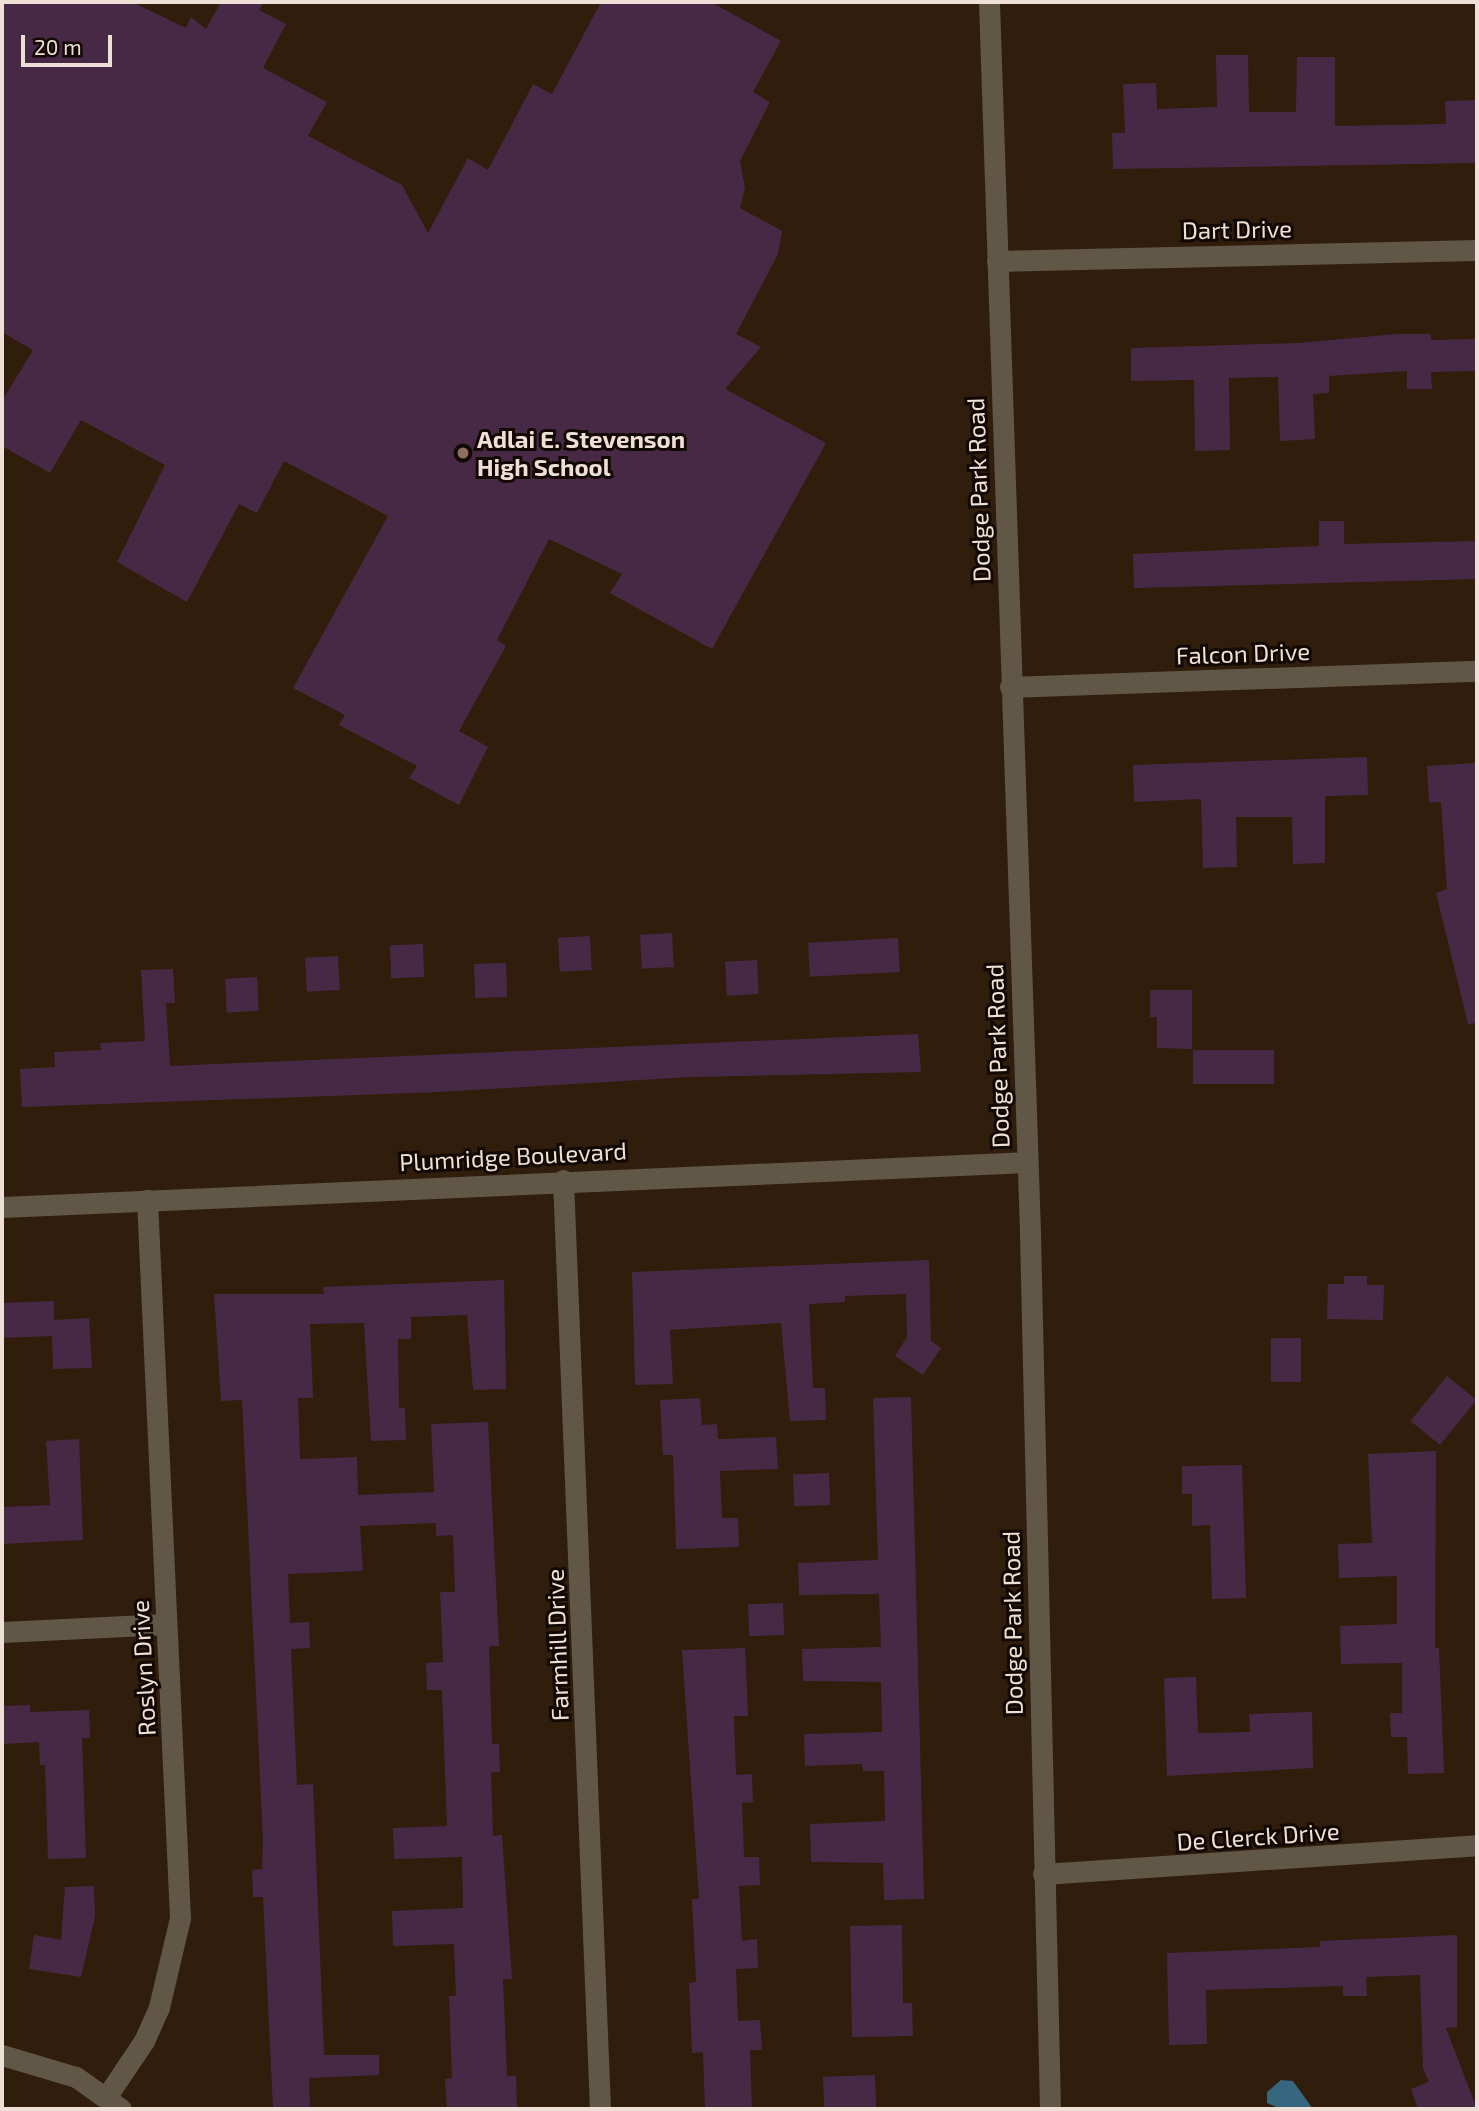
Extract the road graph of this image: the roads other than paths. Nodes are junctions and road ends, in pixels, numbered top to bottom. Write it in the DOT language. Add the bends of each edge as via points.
graph roads {
  1 [pos="989,2"];
  2 [pos="1477,250"];
  3 [pos="997,261"];
  4 [pos="1477,671"];
  5 [pos="1010,687"];
  6 [pos="1027,1162"];
  7 [pos="563,1180"];
  8 [pos="148,1200"];
  9 [pos="2,1207"];
  10 [pos="166,1624"];
  11 [pos="2,1632"];
  12 [pos="1477,1845"];
  13 [pos="1044,1874"];
  14 [pos="2,2055"];
  15 [pos="114,2103"];
  16 [pos="600,2109"];
  17 [pos="1050,2109"];
  1 -- 3 [label="street, Dodge Park Road"];
  2 -- 3 [label="street, Dart Drive"];
  3 -- 5 [label="street, Dodge Park Road"];
  4 -- 5 [label="street, Falcon Drive"];
  5 -- 6 [label="street, Dodge Park Road"];
  6 -- 7 [label="street, Plumridge Boulevard"];
  6 -- 13 [label="street, Dodge Park Road"];
  7 -- 8 [label="street, Plumridge Boulevard"];
  7 -- 16 [label="street, Farmhill Drive"];
  8 -- 9 [label="street, Plumridge Boulevard"];
  8 -- 10 [label="street, Roslyn Drive"];
  10 -- 11 [label="street"];
  10 -- 15 [label="street, Roslyn Drive" via="180,1918 159,2007"];
  12 -- 13 [label="street, De Clerck Drive"];
  13 -- 17 [label="street, Dodge Park Road"];
  14 -- 15 [label="street" via="47,2064"];
}
